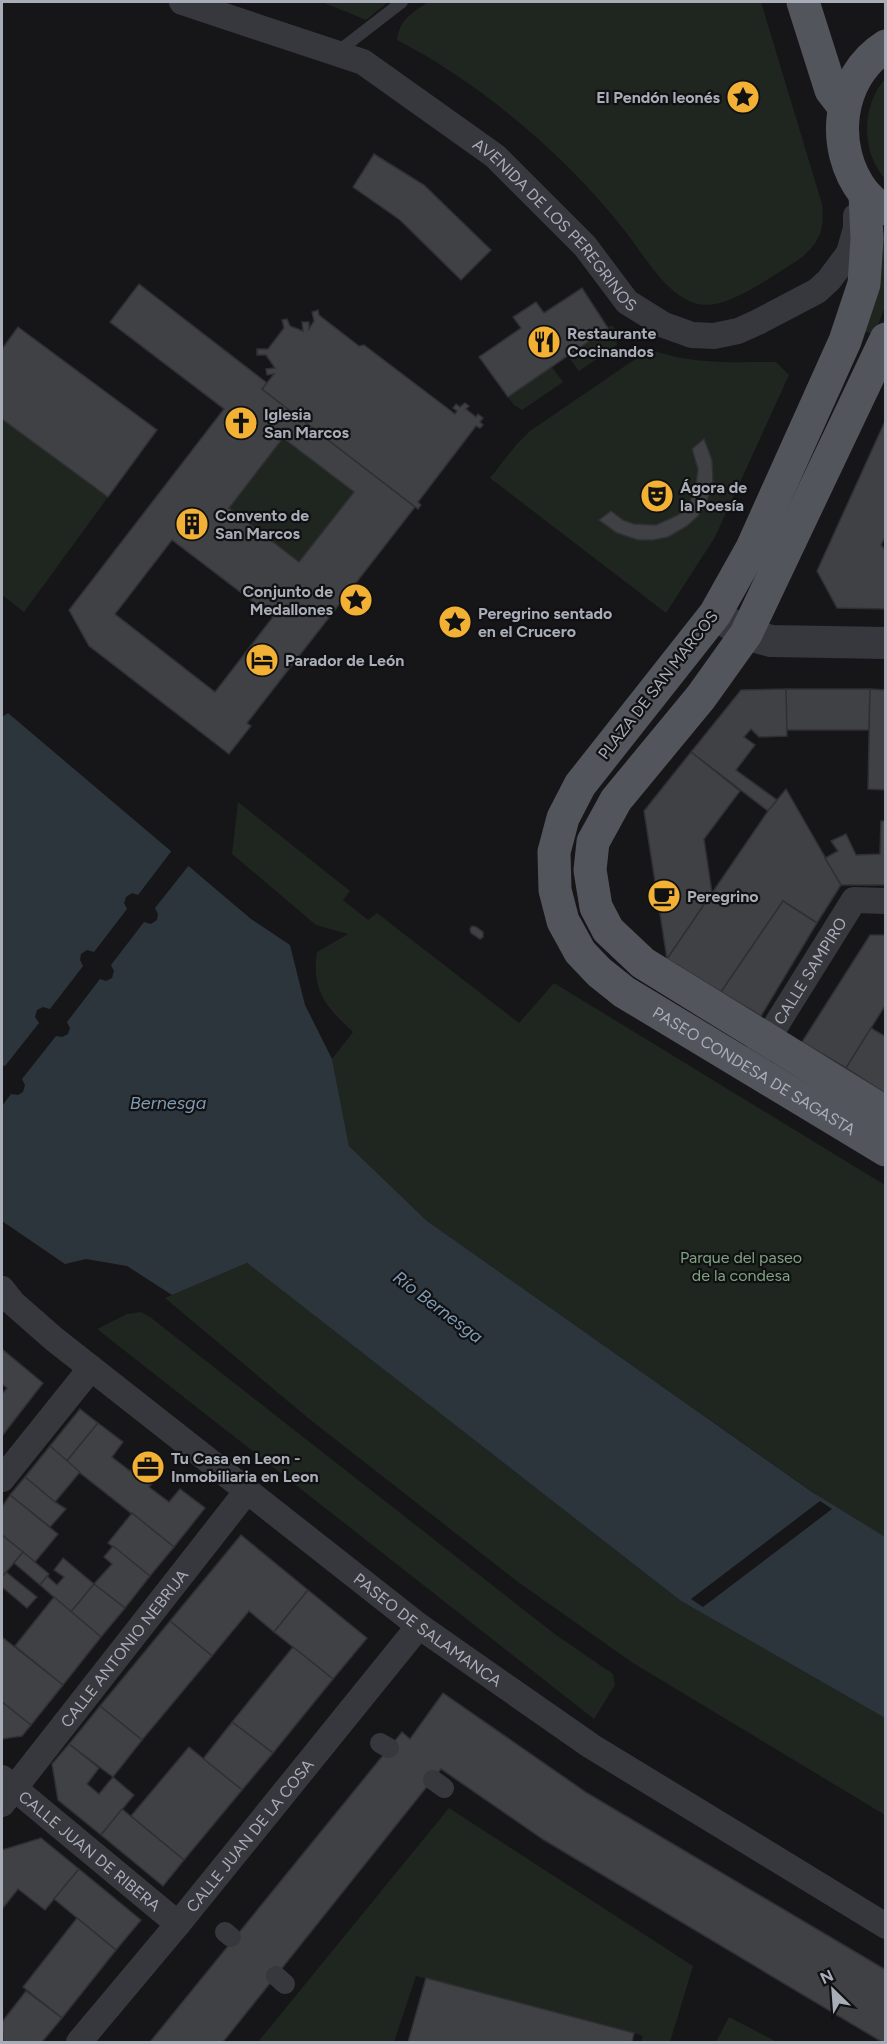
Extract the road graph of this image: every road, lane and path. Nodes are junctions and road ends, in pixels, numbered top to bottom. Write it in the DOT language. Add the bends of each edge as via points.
graph roads {
  1 [pos="182,2"];
  2 [pos="402,2"];
  3 [pos="803,2"];
  4 [pos="885,46"];
  5 [pos="336,53"];
  6 [pos="844,107"];
  7 [pos="868,194"];
  8 [pos="885,339"];
  9 [pos="715,614"];
  10 [pos="746,634"];
  11 [pos="885,642"];
  12 [pos="885,901"];
  13 [pos="624,992"];
  14 [pos="767,1041"];
  15 [pos="749,1068"];
  16 [pos="885,1113"];
  17 [pos="885,1150"];
  18 [pos="2,1288"];
  19 [pos="91,1368"];
  20 [pos="2,1479"];
  21 [pos="247,1491"];
  22 [pos="419,1626"];
  23 [pos="6,1790"];
  24 [pos="178,1924"];
  25 [pos="885,1926"];
  26 [pos="79,2043"];
  1 -- 5 [label="street, AVENIDA DE LOS PEREGRINOS"];
  2 -- 5 [label="lane"];
  3 -- 6 [label="main road" via="831,90"];
  4 -- 6 [label="main road, PLAZA DE SAN MARCOS" via="854,78"];
  5 -- 7 [label="street, AVENIDA DE LOS PEREGRINOS" via="363,62 495,156 585,246 627,302 664,325 692,335 738,331 817,291 849,253"];
  6 -- 7 [label="main road, PLAZA DE SAN MARCOS" via="845,153"];
  7 -- 9 [label="main road, PLAZA DE SAN MARCOS" via="864,284 845,341 752,548"];
  8 -- 10 [label="main road"];
  9 -- 10 [label="street"];
  9 -- 13 [label="main road, PLAZA DE SAN MARCOS" via="580,785 563,818 554,852 555,890 563,921 580,952"];
  10 -- 11 [label="street" via="771,641"];
  10 -- 14 [label="main road, PASEO CONDESA DE SAGASTA" via="697,702 616,800 593,842 590,870 596,907 608,930 643,963"];
  12 -- 14 [label="street, CALLE SAMPIRO" via="854,900"];
  13 -- 15 [label="main road, PASEO CONDESA DE SAGASTA"];
  14 -- 15 [label="street, CALLE SAMPIRO"];
  14 -- 16 [label="main road, PASEO CONDESA DE SAGASTA"];
  15 -- 17 [label="main road, PASEO CONDESA DE SAGASTA"];
  18 -- 19 [label="street, PASEO DE SALAMANCA" via="13,1303"];
  19 -- 20 [label="street"];
  19 -- 21 [label="street, PASEO DE SALAMANCA"];
  21 -- 22 [label="street, PASEO DE SALAMANCA"];
  21 -- 23 [label="street, CALLE ANTONIO NEBRIJA"];
  22 -- 24 [label="street, CALLE JUAN DE LA COSA"];
  22 -- 25 [label="street, PASEO DE SALAMANCA" via="591,1746"];
  23 -- 24 [label="street, CALLE JUAN DE RIBERA"];
  24 -- 26 [label="street, CALLE JUAN DE LA COSA"];
}
